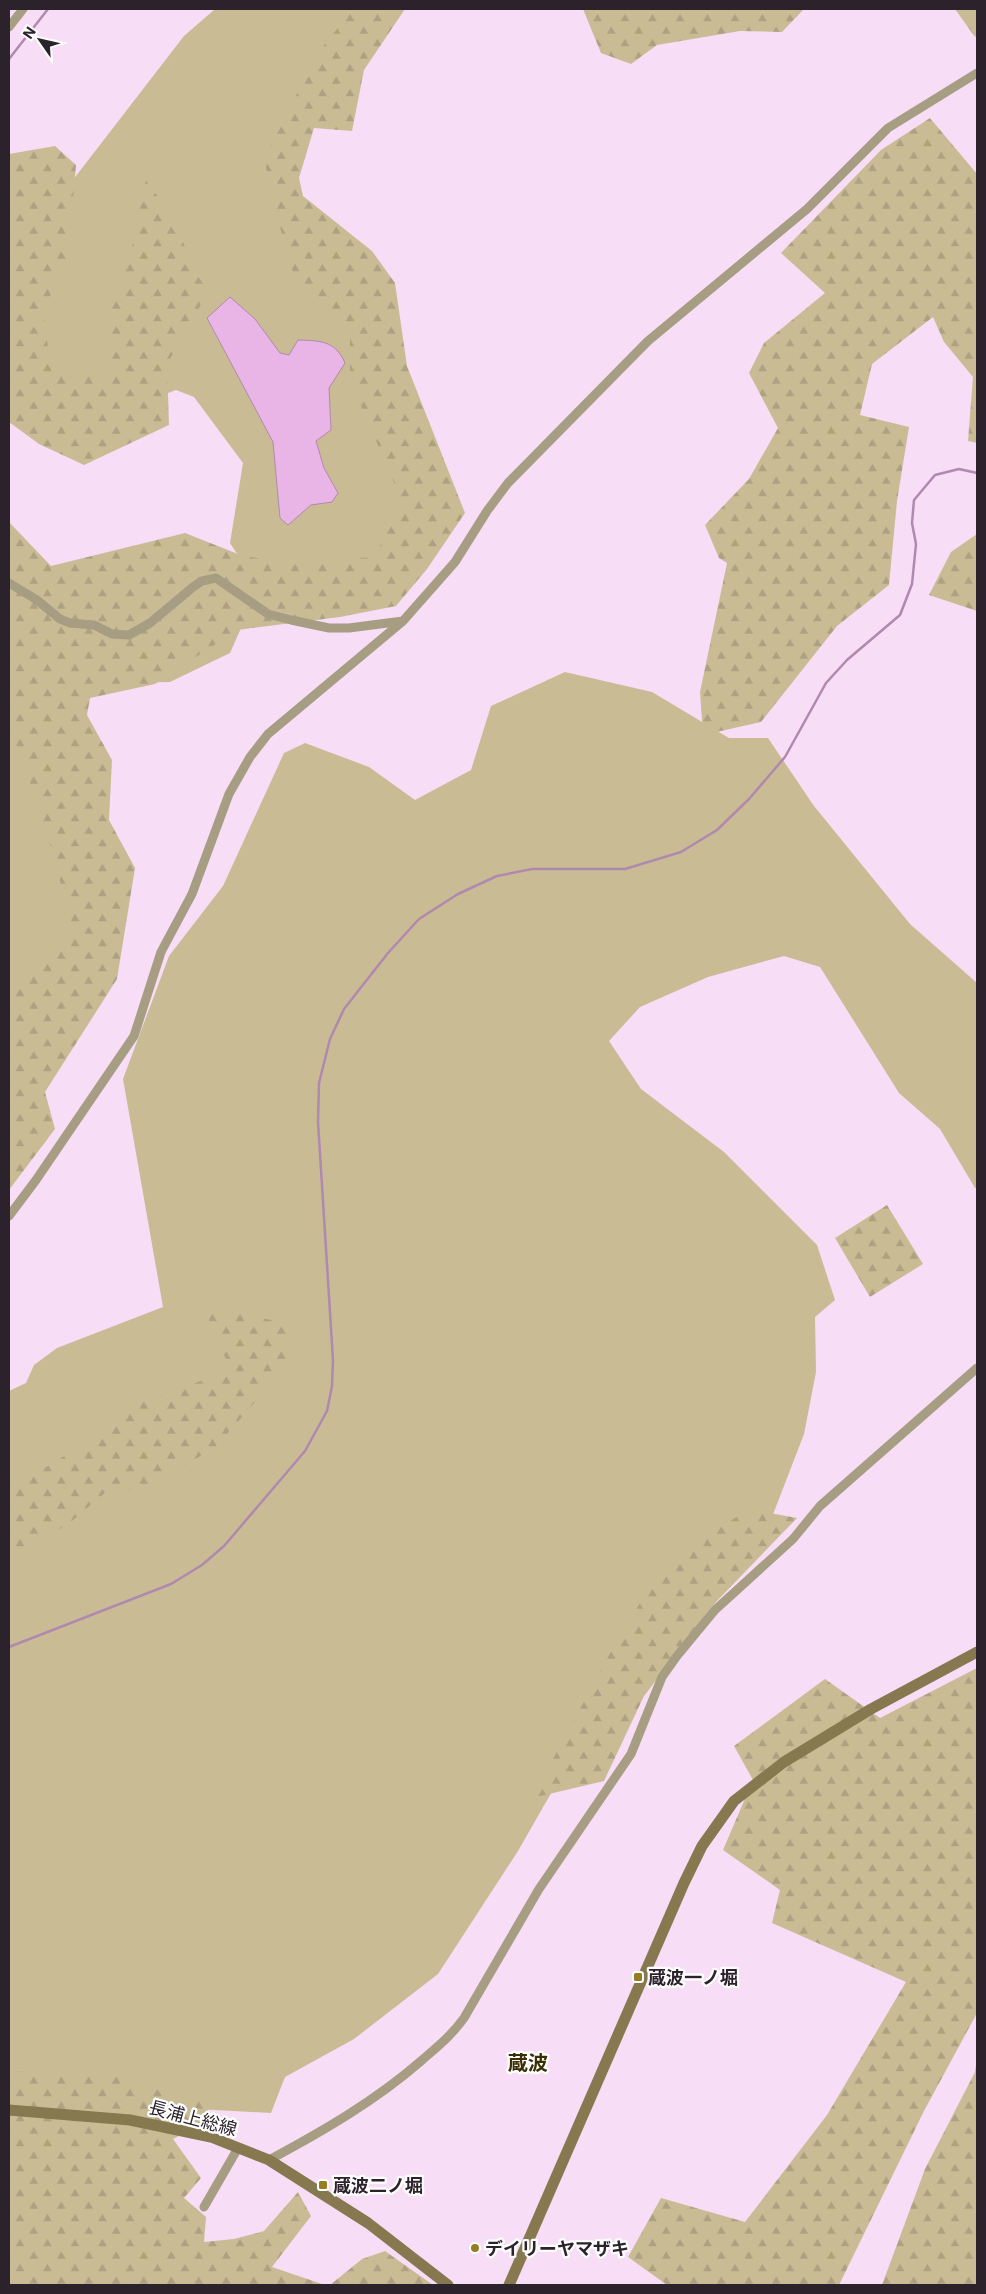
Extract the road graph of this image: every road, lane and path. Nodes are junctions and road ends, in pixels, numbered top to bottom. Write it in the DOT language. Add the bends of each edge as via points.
graph roads {
  1 [pos="23,9"];
  2 [pos="9,26"];
  3 [pos="977,73"];
  4 [pos="9,584"];
  5 [pos="403,620"];
  6 [pos="9,1216"];
  7 [pos="977,1368"];
  8 [pos="977,1652"];
  9 [pos="9,2110"];
  10 [pos="238,2148"];
  11 [pos="269,2160"];
  12 [pos="204,2207"];
  13 [pos="448,2285"];
  14 [pos="509,2285"];
  1 -- 2 [label="street"];
  3 -- 5 [label="street" via="888,128 807,208 648,341 508,483 455,562"];
  4 -- 5 [label="street" via="37,600 60,619 94,625 112,634 129,635 150,623 202,581 216,578 268,614 291,620 329,628"];
  5 -- 6 [label="street" via="268,734 250,757 228,794 192,894 161,952 134,1036"];
  7 -- 11 [label="street" via="820,1506 793,1539 715,1610 677,1656 662,1677 631,1754 539,1889 452,2034 398,2081 334,2124"];
  8 -- 14 [label="street" via="871,1709 784,1762 734,1801 702,1846 684,1883"];
  9 -- 10 [label="street, 長浦上総線" via="130,2120 211,2137"];
  10 -- 11 [label="street, 長浦上総線"];
  10 -- 12 [label="street"];
  11 -- 13 [label="street, 長浦上総線" via="368,2223"];
}
